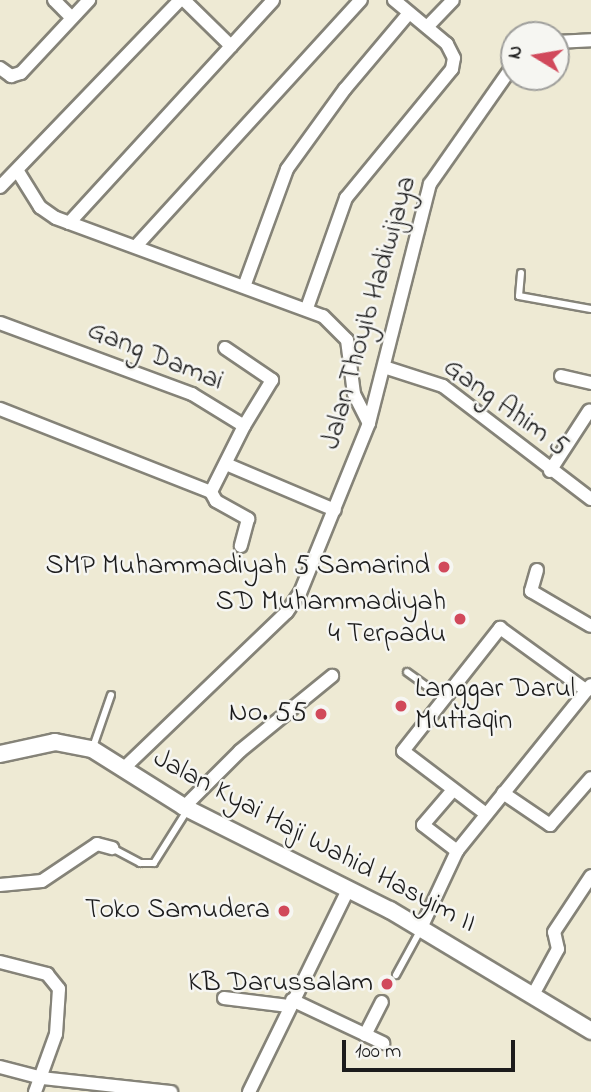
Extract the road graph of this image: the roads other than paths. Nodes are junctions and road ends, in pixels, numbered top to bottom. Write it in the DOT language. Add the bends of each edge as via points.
graph roads {
  1 [pos="54,0"];
  2 [pos="89,0"];
  3 [pos="182,0"];
  4 [pos="273,0"];
  5 [pos="361,0"];
  6 [pos="394,0"];
  7 [pos="453,0"];
  8 [pos="409,13"];
  9 [pos="72,18"];
  10 [pos="427,27"];
  11 [pos="591,40"];
  12 [pos="570,41"];
  13 [pos="231,46"];
  14 [pos="0,68"];
  15 [pos="500,84"];
  16 [pos="17,170"];
  17 [pos="0,187"];
  18 [pos="69,223"];
  19 [pos="137,245"];
  20 [pos="521,272"];
  21 [pos="245,284"];
  22 [pos="307,308"];
  23 [pos="591,309"];
  24 [pos="0,323"];
  25 [pos="225,348"];
  26 [pos="384,367"];
  27 [pos="561,376"];
  28 [pos="591,383"];
  29 [pos="0,409"];
  30 [pos="589,411"];
  31 [pos="369,423"];
  32 [pos="244,426"];
  33 [pos="226,464"];
  34 [pos="550,471"];
  35 [pos="211,492"];
  36 [pos="591,499"];
  37 [pos="335,510"];
  38 [pos="241,546"];
  39 [pos="537,570"];
  40 [pos="591,626"];
  41 [pos="407,672"];
  42 [pos="332,676"];
  43 [pos="589,688"];
  44 [pos="111,695"];
  45 [pos="443,698"];
  46 [pos="92,749"];
  47 [pos="0,754"];
  48 [pos="123,769"];
  49 [pos="591,778"];
  50 [pos="453,790"];
  51 [pos="503,793"];
  52 [pos="186,808"];
  53 [pos="486,814"];
  54 [pos="112,848"];
  55 [pos="457,851"];
  56 [pos="591,876"];
  57 [pos="0,885"];
  58 [pos="349,888"];
  59 [pos="421,928"];
  60 [pos="0,962"];
  61 [pos="396,975"];
  62 [pos="534,993"];
  63 [pos="224,998"];
  64 [pos="382,1002"];
  65 [pos="291,1003"];
  66 [pos="591,1031"];
  67 [pos="365,1035"];
  68 [pos="383,1043"];
  69 [pos="0,1067"];
  70 [pos="42,1078"];
  71 [pos="81,1087"];
  72 [pos="154,1091"];
  73 [pos="35,1092"];
  74 [pos="171,1092"];
  75 [pos="249,1092"];
  1 -- 9 [label="street"];
  2 -- 9 [label="street"];
  3 -- 13 [label="street"];
  3 -- 16 [label="street"];
  4 -- 13 [label="street"];
  5 -- 19 [label="street"];
  6 -- 8 [label="street"];
  7 -- 10 [label="street"];
  8 -- 10 [label="street"];
  8 -- 21 [label="street" via="287,169"];
  9 -- 14 [label="street" via="20,73 11,76"];
  10 -- 22 [label="street" via="452,51 452,69 346,198"];
  11 -- 12 [label="street"];
  13 -- 18 [label="street"];
  15 -- 26 [label="street, Jalan Thoyib Hadiwijaya" via="430,184"];
  16 -- 17 [label="street"];
  16 -- 18 [label="street" via="40,207"];
  18 -- 19 [label="street"];
  19 -- 21 [label="street"];
  20 -- 23 [label="lane" via="519,296"];
  21 -- 22 [label="street"];
  22 -- 31 [label="street" via="335,324 347,340 354,394"];
  24 -- 32 [label="street, Gang Damai" via="192,394"];
  25 -- 32 [label="street" via="272,380"];
  26 -- 31 [label="street, Jalan Thoyib Hadiwijaya"];
  26 -- 34 [label="street, Gang Ahim 5" via="443,386"];
  27 -- 28 [label="street"];
  29 -- 35 [label="street"];
  30 -- 34 [label="street"];
  31 -- 37 [label="street, Jalan Thoyib Hadiwijaya"];
  32 -- 33 [label="street, Gang Damai"];
  33 -- 35 [label="street, Gang Damai"];
  33 -- 37 [label="street"];
  34 -- 36 [label="street, Gang Ahim 5"];
  35 -- 38 [label="street" via="216,501 248,519"];
  37 -- 48 [label="street, Jalan Thoyib Hadiwijaya" via="287,612"];
  39 -- 40 [label="street" via="531,592"];
  41 -- 45 [label="lane"];
  42 -- 52 [label="street" via="240,751"];
  43 -- 45 [label="street" via="500,628"];
  43 -- 51 [label="street"];
  44 -- 46 [label="lane"];
  45 -- 50 [label="street" via="403,751"];
  46 -- 47 [label="street, Jalan Kyai Haji Wahid Hasyim II" via="55,742"];
  46 -- 48 [label="street, Jalan Kyai Haji Wahid Hasyim II"];
  48 -- 52 [label="street, Jalan Kyai Haji Wahid Hasyim II"];
  49 -- 51 [label="street" via="550,825"];
  50 -- 53 [label="street"];
  50 -- 55 [label="street" via="423,825"];
  51 -- 53 [label="street"];
  52 -- 54 [label="lane" via="154,863 140,863"];
  52 -- 58 [label="street, Jalan Kyai Haji Wahid Hasyim II"];
  53 -- 55 [label="street"];
  54 -- 57 [label="street" via="97,844 42,881"];
  55 -- 59 [label="street"];
  56 -- 62 [label="street" via="554,932 558,949"];
  58 -- 59 [label="street, Jalan Kyai Haji Wahid Hasyim II"];
  58 -- 65 [label="street"];
  59 -- 61 [label="lane"];
  59 -- 62 [label="street, Jalan Kyai Haji Wahid Hasyim II"];
  60 -- 70 [label="street" via="47,974 59,989 61,1013"];
  62 -- 66 [label="street, Jalan Kyai Haji Wahid Hasyim II"];
  63 -- 65 [label="street"];
  64 -- 67 [label="street"];
  65 -- 67 [label="street"];
  65 -- 75 [label="street"];
  67 -- 68 [label="street"];
  69 -- 70 [label="street"];
  70 -- 71 [label="street"];
  70 -- 73 [label="street"];
  71 -- 72 [label="street"];
  72 -- 74 [label="street"];
}
